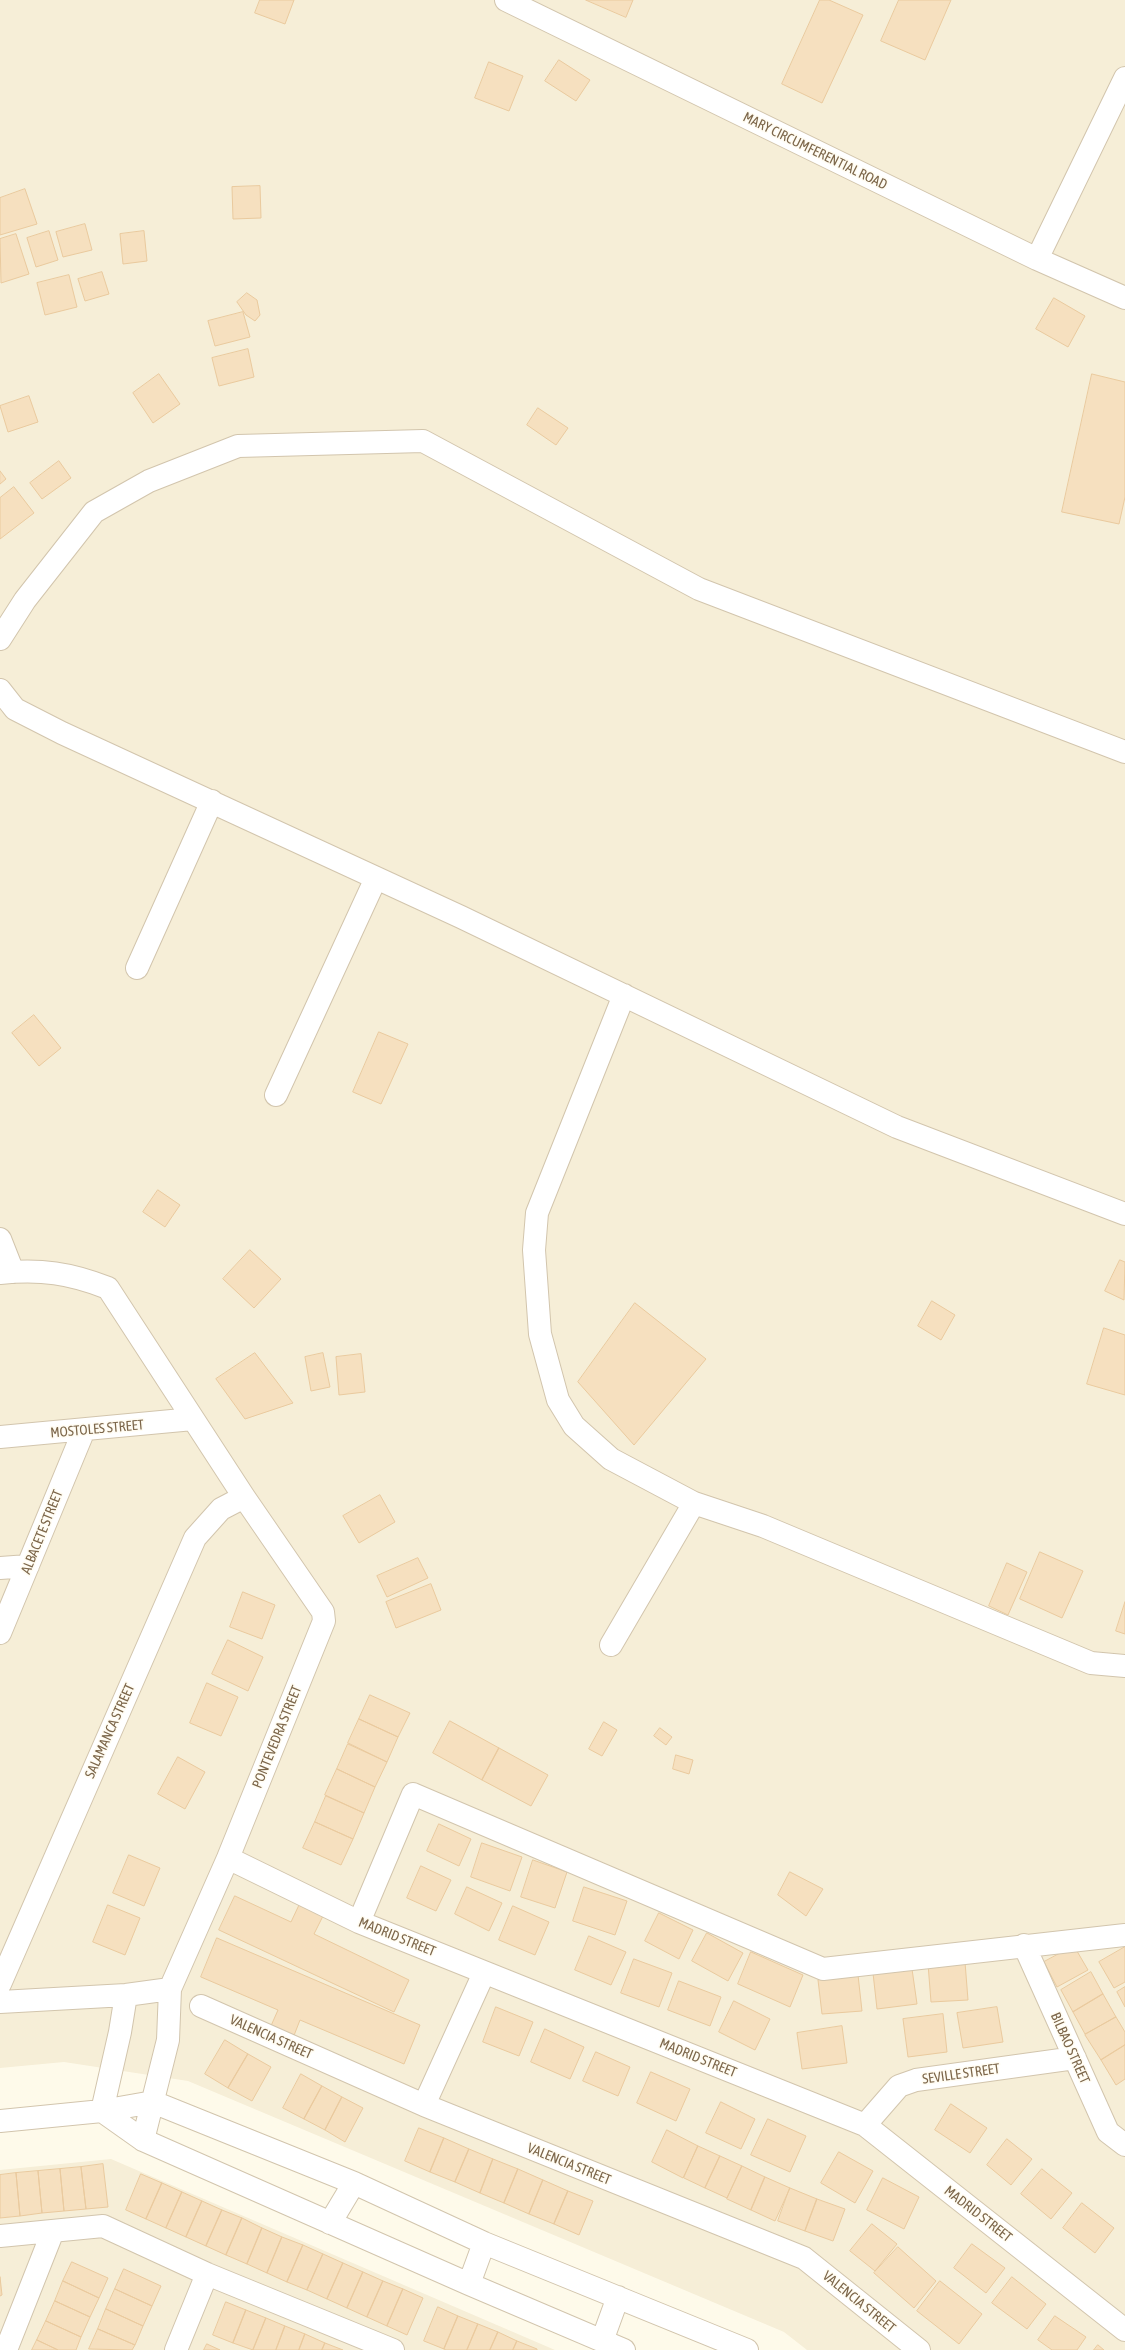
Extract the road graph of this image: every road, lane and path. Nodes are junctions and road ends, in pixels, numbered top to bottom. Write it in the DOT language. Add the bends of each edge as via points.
graph roads {
  1 [pos="506,0"];
  2 [pos="1125,78"];
  3 [pos="1037,259"];
  4 [pos="1125,298"];
  5 [pos="0,639"];
  6 [pos="0,690"];
  7 [pos="1125,752"];
  8 [pos="212,802"];
  9 [pos="376,878"];
  10 [pos="138,968"];
  11 [pos="624,995"];
  12 [pos="276,1095"];
  13 [pos="1125,1214"];
  14 [pos="0,1239"];
  15 [pos="6,1272"];
  16 [pos="193,1419"];
  17 [pos="84,1430"];
  18 [pos="0,1437"];
  19 [pos="244,1497"];
  20 [pos="694,1504"];
  21 [pos="28,1566"];
  22 [pos="0,1568"];
  23 [pos="0,1633"];
  24 [pos="611,1645"];
  25 [pos="1125,1666"];
  26 [pos="228,1858"];
  27 [pos="359,1922"];
  28 [pos="1125,1935"];
  29 [pos="1024,1945"];
  30 [pos="484,1973"];
  31 [pos="0,1984"];
  32 [pos="170,1989"];
  33 [pos="126,1995"];
  34 [pos="0,2002"];
  35 [pos="201,2006"];
  36 [pos="1075,2058"];
  37 [pos="153,2102"];
  38 [pos="424,2105"];
  39 [pos="102,2111"];
  40 [pos="0,2121"];
  41 [pos="865,2125"];
  42 [pos="143,2140"];
  43 [pos="1125,2145"];
  44 [pos="354,2183"];
  45 [pos="330,2223"];
  46 [pos="53,2231"];
  47 [pos="0,2236"];
  48 [pos="484,2242"];
  49 [pos="206,2274"];
  50 [pos="468,2284"];
  51 [pos="618,2296"];
  52 [pos="1125,2330"];
  53 [pos="602,2341"];
  54 [pos="6,2350"];
  55 [pos="176,2350"];
  56 [pos="393,2350"];
  57 [pos="624,2350"];
  58 [pos="747,2350"];
  59 [pos="919,2350"];
  1 -- 3 [label="street, MARY CIRCUMFERENTIAL ROAD"];
  2 -- 3 [label="street"];
  3 -- 4 [label="street, MARY CIRCUMFERENTIAL ROAD"];
  5 -- 7 [label="street" via="25,600 94,512 149,481 238,446 423,441 699,588"];
  6 -- 8 [label="street" via="16,709"];
  8 -- 9 [label="street"];
  8 -- 10 [label="street"];
  9 -- 11 [label="street"];
  9 -- 12 [label="street"];
  11 -- 13 [label="street" via="897,1127"];
  11 -- 20 [label="street" via="537,1213 534,1250 540,1334 558,1400 574,1426 611,1459"];
  14 -- 15 [label="street"];
  15 -- 16 [label="street, PONTEVEDRA STREET" via="52,1271 79,1277 108,1288"];
  16 -- 17 [label="street, MOSTOLES STREET"];
  16 -- 19 [label="street, PONTEVEDRA STREET"];
  17 -- 18 [label="street, MOSTOLES STREET"];
  17 -- 21 [label="street, ALBACETE STREET"];
  19 -- 26 [label="street, PONTEVEDRA STREET" via="323,1612 324,1621"];
  19 -- 31 [label="street, SALAMANCA STREET" via="221,1509 195,1538"];
  20 -- 24 [label="street"];
  20 -- 25 [label="street" via="763,1526 1090,1663"];
  21 -- 22 [label="street"];
  21 -- 23 [label="street, ALBACETE STREET"];
  26 -- 27 [label="street, MADRID STREET"];
  26 -- 32 [label="street, PONTEVEDRA STREET"];
  27 -- 29 [label="street" via="413,1794 823,1969"];
  27 -- 30 [label="street, MADRID STREET"];
  28 -- 29 [label="street"];
  29 -- 36 [label="street, BILBAO STREET"];
  30 -- 38 [label="street"];
  30 -- 41 [label="street, MADRID STREET"];
  32 -- 33 [label="street"];
  32 -- 37 [label="street" via="168,2040"];
  33 -- 34 [label="street"];
  33 -- 39 [label="street"];
  35 -- 38 [label="street, VALENCIA STREET"];
  36 -- 41 [label="street, SEVILLE STREET" via="916,2080 899,2086"];
  36 -- 43 [label="street, BILBAO STREET" via="1108,2132"];
  37 -- 39 [label="street"];
  37 -- 42 [label="street"];
  37 -- 44 [label="street"];
  38 -- 59 [label="street, VALENCIA STREET" via="804,2258"];
  39 -- 40 [label="street"];
  39 -- 42 [label="street"];
  41 -- 52 [label="street, MADRID STREET"];
  42 -- 45 [label="street"];
  44 -- 45 [label="street"];
  44 -- 48 [label="street"];
  45 -- 50 [label="street"];
  46 -- 47 [label="street"];
  46 -- 49 [label="street" via="103,2226"];
  46 -- 54 [label="street"];
  48 -- 50 [label="street"];
  48 -- 51 [label="street"];
  49 -- 55 [label="street"];
  49 -- 56 [label="street"];
  50 -- 53 [label="street"];
  51 -- 53 [label="street"];
  51 -- 58 [label="street"];
  53 -- 57 [label="street"];
}
